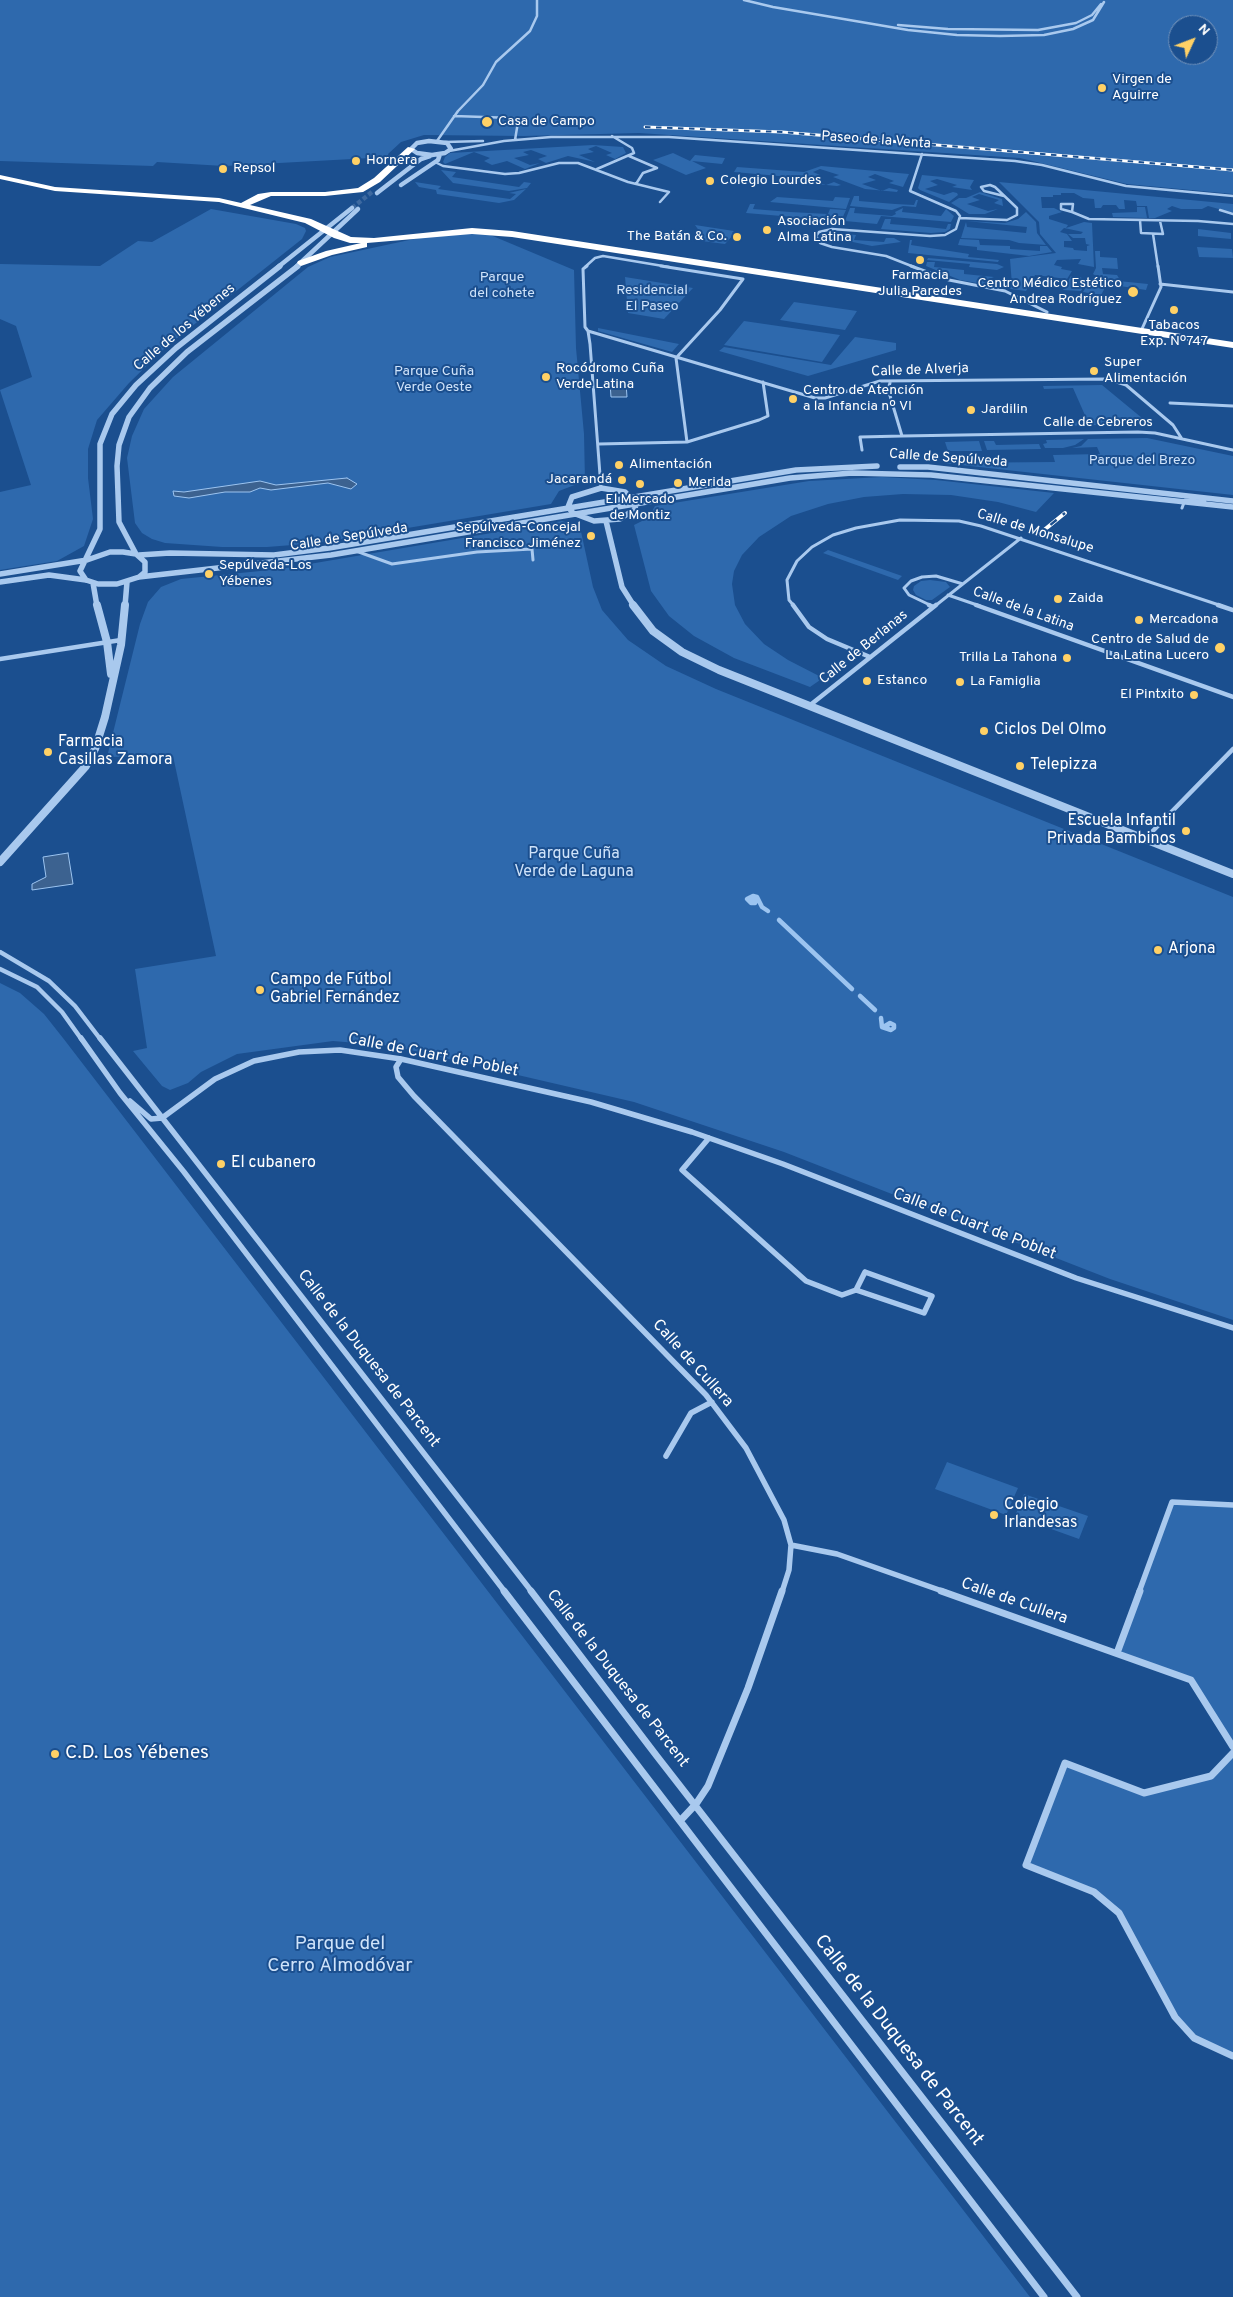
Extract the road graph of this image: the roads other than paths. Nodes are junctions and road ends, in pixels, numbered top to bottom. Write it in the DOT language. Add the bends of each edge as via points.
graph roads {
  1 [pos="537,0"];
  2 [pos="744,0"];
  3 [pos="1104,1"];
  4 [pos="816,15"];
  5 [pos="948,29"];
  6 [pos="1038,30"];
  7 [pos="944,34"];
  8 [pos="1044,35"];
  9 [pos="454,116"];
  10 [pos="612,136"];
  11 [pos="515,140"];
  12 [pos="437,141"];
  13 [pos="504,141"];
  14 [pos="444,142"];
  15 [pos="414,151"];
  16 [pos="448,151"];
  17 [pos="440,154"];
  18 [pos="922,154"];
  19 [pos="432,155"];
  20 [pos="629,156"];
  21 [pos="435,162"];
  22 [pos="596,169"];
  23 [pos="0,176"];
  24 [pos="636,184"];
  25 [pos="402,185"];
  26 [pos="1004,196"];
  27 [pos="1233,196"];
  28 [pos="660,202"];
  29 [pos="246,204"];
  30 [pos="355,209"];
  31 [pos="1220,210"];
  32 [pos="1072,212"];
  33 [pos="1233,214"];
  34 [pos="960,218"];
  35 [pos="1140,220"];
  36 [pos="1160,220"];
  37 [pos="1233,224"];
  38 [pos="331,230"];
  39 [pos="1153,234"];
  40 [pos="384,240"];
  41 [pos="301,263"];
  42 [pos="1160,284"];
  43 [pos="1233,292"];
  44 [pos="1046,312"];
  45 [pos="1142,329"];
  46 [pos="588,331"];
  47 [pos="1233,340"];
  48 [pos="1233,345"];
  49 [pos="676,358"];
  50 [pos="763,382"];
  51 [pos="890,383"];
  52 [pos="1170,402"];
  53 [pos="1233,406"];
  54 [pos="902,436"];
  55 [pos="1182,439"];
  56 [pos="687,442"];
  57 [pos="599,444"];
  58 [pos="862,450"];
  59 [pos="1233,450"];
  60 [pos="601,488"];
  61 [pos="634,500"];
  62 [pos="1233,501"];
  63 [pos="1182,505"];
  64 [pos="568,507"];
  65 [pos="1233,507"];
  66 [pos="574,513"];
  67 [pos="606,521"];
  68 [pos="1021,538"];
  69 [pos="355,551"];
  70 [pos="138,555"];
  71 [pos="87,560"];
  72 [pos="533,560"];
  73 [pos="0,574"];
  74 [pos="139,577"];
  75 [pos="0,582"];
  76 [pos="90,582"];
  77 [pos="127,582"];
  78 [pos="963,584"];
  79 [pos="948,595"];
  80 [pos="932,607"];
  81 [pos="1233,610"];
  82 [pos="121,640"];
  83 [pos="106,642"];
  84 [pos="870,657"];
  85 [pos="0,659"];
  86 [pos="112,682"];
  87 [pos="1233,698"];
  88 [pos="809,706"];
  89 [pos="1233,749"];
  90 [pos="1145,839"];
  91 [pos="0,862"];
  92 [pos="1233,874"];
  93 [pos="0,952"];
  94 [pos="0,969"];
  95 [pos="401,1060"];
  96 [pos="120,1093"];
  97 [pos="162,1118"];
  98 [pos="709,1138"];
  99 [pos="856,1290"];
  100 [pos="1233,1328"];
  101 [pos="712,1402"];
  102 [pos="666,1456"];
  103 [pos="1233,1505"];
  104 [pos="791,1545"];
  105 [pos="1117,1653"];
  106 [pos="1233,1747"];
  107 [pos="1233,1753"];
  108 [pos="696,1804"];
  109 [pos="680,1821"];
  110 [pos="1233,2056"];
  111 [pos="1044,2297"];
  112 [pos="1077,2297"];
  1 -- 9 [label="street" via="536,16 530,31 496,62 479,90"];
  2 -- 4 [label="street"];
  3 -- 6 [label="street" via="1092,15 1076,24"];
  3 -- 8 [label="street" via="1093,20 1074,29"];
  4 -- 5 [label="street"];
  4 -- 7 [label="street"];
  5 -- 6 [label="street"];
  5 -- 7 [label="street" via="939,31"];
  6 -- 8 [label="street" via="1048,31"];
  7 -- 8 [label="street"];
  9 -- 11 [label="street" via="516,119"];
  9 -- 12 [label="street"];
  10 -- 11 [label="street, Paseo de la Venta"];
  10 -- 18 [label="street, Paseo de la Venta"];
  10 -- 20 [label="street" via="632,148 634,153"];
  11 -- 13 [label="street, Paseo de la Venta"];
  12 -- 14 [label="street"];
  12 -- 15 [label="street" via="414,144"];
  13 -- 14 [label="street"];
  13 -- 16 [label="street"];
  14 -- 16 [label="street" via="451,146"];
  15 -- 19 [label="street"];
  15 -- 19 [label="street" via="374,192 421,159"];
  15 -- 29 [label="highway" via="363,190 272,195"];
  16 -- 17 [label="street"];
  17 -- 19 [label="street"];
  17 -- 21 [label="street"];
  18 -- 27 [label="street, Paseo de la Venta" via="1014,161 1126,186"];
  18 -- 34 [label="street" via="910,191 956,211"];
  20 -- 22 [label="street"];
  20 -- 24 [label="street" via="657,168 643,173"];
  21 -- 22 [label="street" via="494,174 518,173 569,162"];
  21 -- 25 [label="street"];
  22 -- 24 [label="street"];
  23 -- 29 [label="highway" via="55,189 208,198"];
  24 -- 28 [label="street" via="670,192"];
  26 -- 26 [label="street" via="990,184 981,186 984,191"];
  26 -- 34 [label="street" via="1017,208 1017,216 1007,220"];
  29 -- 38 [label="highway"];
  30 -- 38 [label="street, Calle de los Yébenes"];
  31 -- 33 [label="street"];
  32 -- 32 [label="street" via="1061,208 1061,204 1073,204"];
  32 -- 35 [label="street" via="1090,219"];
  34 -- 44 [label="street" via="956,229 938,236 840,229 825,230 816,236 820,243 832,247 886,256 949,280 1006,291"];
  35 -- 36 [label="street"];
  35 -- 39 [label="street" via="1141,233"];
  36 -- 37 [label="street"];
  36 -- 39 [label="street" via="1162,234"];
  38 -- 40 [label="highway" via="350,240"];
  38 -- 41 [label="street, Calle de los Yébenes"];
  38 -- 44 [label="highway" via="354,237 375,238 460,227 493,227"];
  38 -- 71 [label="street, Calle de los Yébenes" via="176,348 136,385 112,414 100,444 100,529"];
  39 -- 42 [label="street"];
  40 -- 41 [label="highway"];
  40 -- 45 [label="highway" via="472,230 512,234"];
  41 -- 70 [label="street, Calle de los Yébenes" via="187,352 150,388 127,420 119,444 117,466 119,522"];
  42 -- 43 [label="street"];
  42 -- 45 [label="street"];
  44 -- 45 [label="highway"];
  45 -- 47 [label="highway"];
  45 -- 48 [label="highway"];
  46 -- 49 [label="street, Calle de Alverja"];
  46 -- 49 [label="street" via="585,327 583,269 595,258 603,256 743,279 720,310"];
  46 -- 57 [label="street"];
  49 -- 50 [label="street, Calle de Alverja"];
  49 -- 56 [label="street"];
  50 -- 51 [label="street, Calle de Alverja" via="815,398 825,398 873,382"];
  50 -- 56 [label="street" via="768,416"];
  51 -- 54 [label="street" via="888,389"];
  51 -- 55 [label="street, Calle de Alverja" via="1107,379 1126,385 1173,425"];
  52 -- 53 [label="street"];
  54 -- 55 [label="street, Calle de Cebreros" via="1138,432"];
  54 -- 58 [label="street, Calle de Cebreros" via="860,438"];
  55 -- 59 [label="street, Calle de Cebreros"];
  56 -- 57 [label="street"];
  57 -- 60 [label="street"];
  60 -- 61 [label="street, Calle de Sepúlveda" via="625,492"];
  60 -- 64 [label="street, Calle de Sepúlveda" via="572,497"];
  61 -- 62 [label="street, Calle de Sepúlveda" via="796,470 846,466 928,467"];
  61 -- 63 [label="street, Calle de Sepúlveda" via="790,478 889,472 931,474"];
  61 -- 64 [label="street, Calle de Sepúlveda"];
  61 -- 66 [label="street, Calle de Sepúlveda"];
  61 -- 67 [label="street, Calle de Sepúlveda" via="635,510 629,515"];
  62 -- 63 [label="street, Calle de Sepúlveda" via="1187,499"];
  63 -- 65 [label="street, Calle de Sepúlveda"];
  64 -- 66 [label="street, Calle de Sepúlveda"];
  64 -- 70 [label="street, Calle de Sepúlveda" via="274,555"];
  66 -- 67 [label="street, Calle de Sepúlveda" via="583,518"];
  66 -- 69 [label="street, Calle de Sepúlveda"];
  67 -- 88 [label="street" via="622,587 652,631 682,652 719,670"];
  68 -- 78 [label="street, Calle de Berlanas"];
  68 -- 81 [label="street, Calle de Monsalupe"];
  68 -- 84 [label="street, Calle de Monsalupe" via="959,521 906,520 856,528 833,535 812,547 798,561 787,580 789,600 809,627 826,639"];
  69 -- 72 [label="street" via="392,564 532,548"];
  69 -- 74 [label="street, Calle de Sepúlveda"];
  70 -- 71 [label="street, Calle de Sepúlveda" via="110,552"];
  70 -- 74 [label="street, Calle de los Yébenes" via="146,562 145,572"];
  71 -- 73 [label="street, Calle de Sepúlveda"];
  71 -- 76 [label="street, Calle de los Yébenes" via="80,571"];
  74 -- 77 [label="street, Calle de Sepúlveda"];
  75 -- 76 [label="street" via="49,575"];
  76 -- 77 [label="street" via="107,585"];
  76 -- 83 [label="street, Calle de los Yébenes"];
  77 -- 82 [label="street, Calle de los Yébenes"];
  78 -- 79 [label="street, Calle de Berlanas"];
  78 -- 80 [label="street, Calle de Berlanas" via="949,578 929,576 911,581 904,588 909,595"];
  79 -- 80 [label="street, Calle de Berlanas"];
  79 -- 87 [label="street, Calle de la Latina"];
  80 -- 84 [label="street, Calle de Berlanas"];
  82 -- 83 [label="street"];
  82 -- 86 [label="street, Calle de los Yébenes"];
  83 -- 85 [label="street"];
  83 -- 86 [label="street, Calle de los Yébenes"];
  84 -- 88 [label="street, Calle de Berlanas"];
  86 -- 91 [label="street, Calle de los Yébenes" via="105,717 86,766"];
  88 -- 90 [label="street"];
  89 -- 90 [label="street"];
  90 -- 92 [label="street"];
  93 -- 97 [label="street, Calle de la Duquesa de Parcent" via="49,981 75,1006"];
  94 -- 96 [label="street, Calle de la Duquesa de Parcent" via="37,987 62,1012"];
  95 -- 97 [label="street, Calle de Cuart de Poblet" via="340,1050 299,1052 254,1061 215,1079"];
  95 -- 98 [label="street, Calle de Cuart de Poblet" via="591,1102"];
  95 -- 101 [label="street, Calle de Cullera" via="396,1068 398,1077 414,1096"];
  96 -- 97 [label="street" via="151,1120"];
  96 -- 109 [label="street, Calle de la Duquesa de Parcent" via="184,1172"];
  97 -- 108 [label="street, Calle de la Duquesa de Parcent"];
  98 -- 99 [label="street" via="682,1170 806,1281 842,1295"];
  98 -- 100 [label="street, Calle de Cuart de Poblet" via="1076,1278"];
  99 -- 99 [label="street" via="924,1313 932,1296 865,1272"];
  101 -- 102 [label="street" via="691,1413"];
  101 -- 104 [label="street, Calle de Cullera" via="746,1448 784,1520"];
  103 -- 105 [label="street" via="1172,1502"];
  104 -- 105 [label="street, Calle de Cullera" via="837,1554"];
  104 -- 108 [label="street, Calle de la Duquesa de Parcent" via="788,1570 748,1688 708,1786"];
  105 -- 106 [label="street, Calle de Cullera" via="1191,1680"];
  107 -- 110 [label="street" via="1211,1776 1144,1793 1065,1763 1026,1865 1094,1892 1119,1913 1175,2016 1194,2038"];
  108 -- 109 [label="street, Calle de la Duquesa de Parcent"];
  108 -- 112 [label="street, Calle de la Duquesa de Parcent"];
  109 -- 111 [label="street, Calle de la Duquesa de Parcent"];
}
